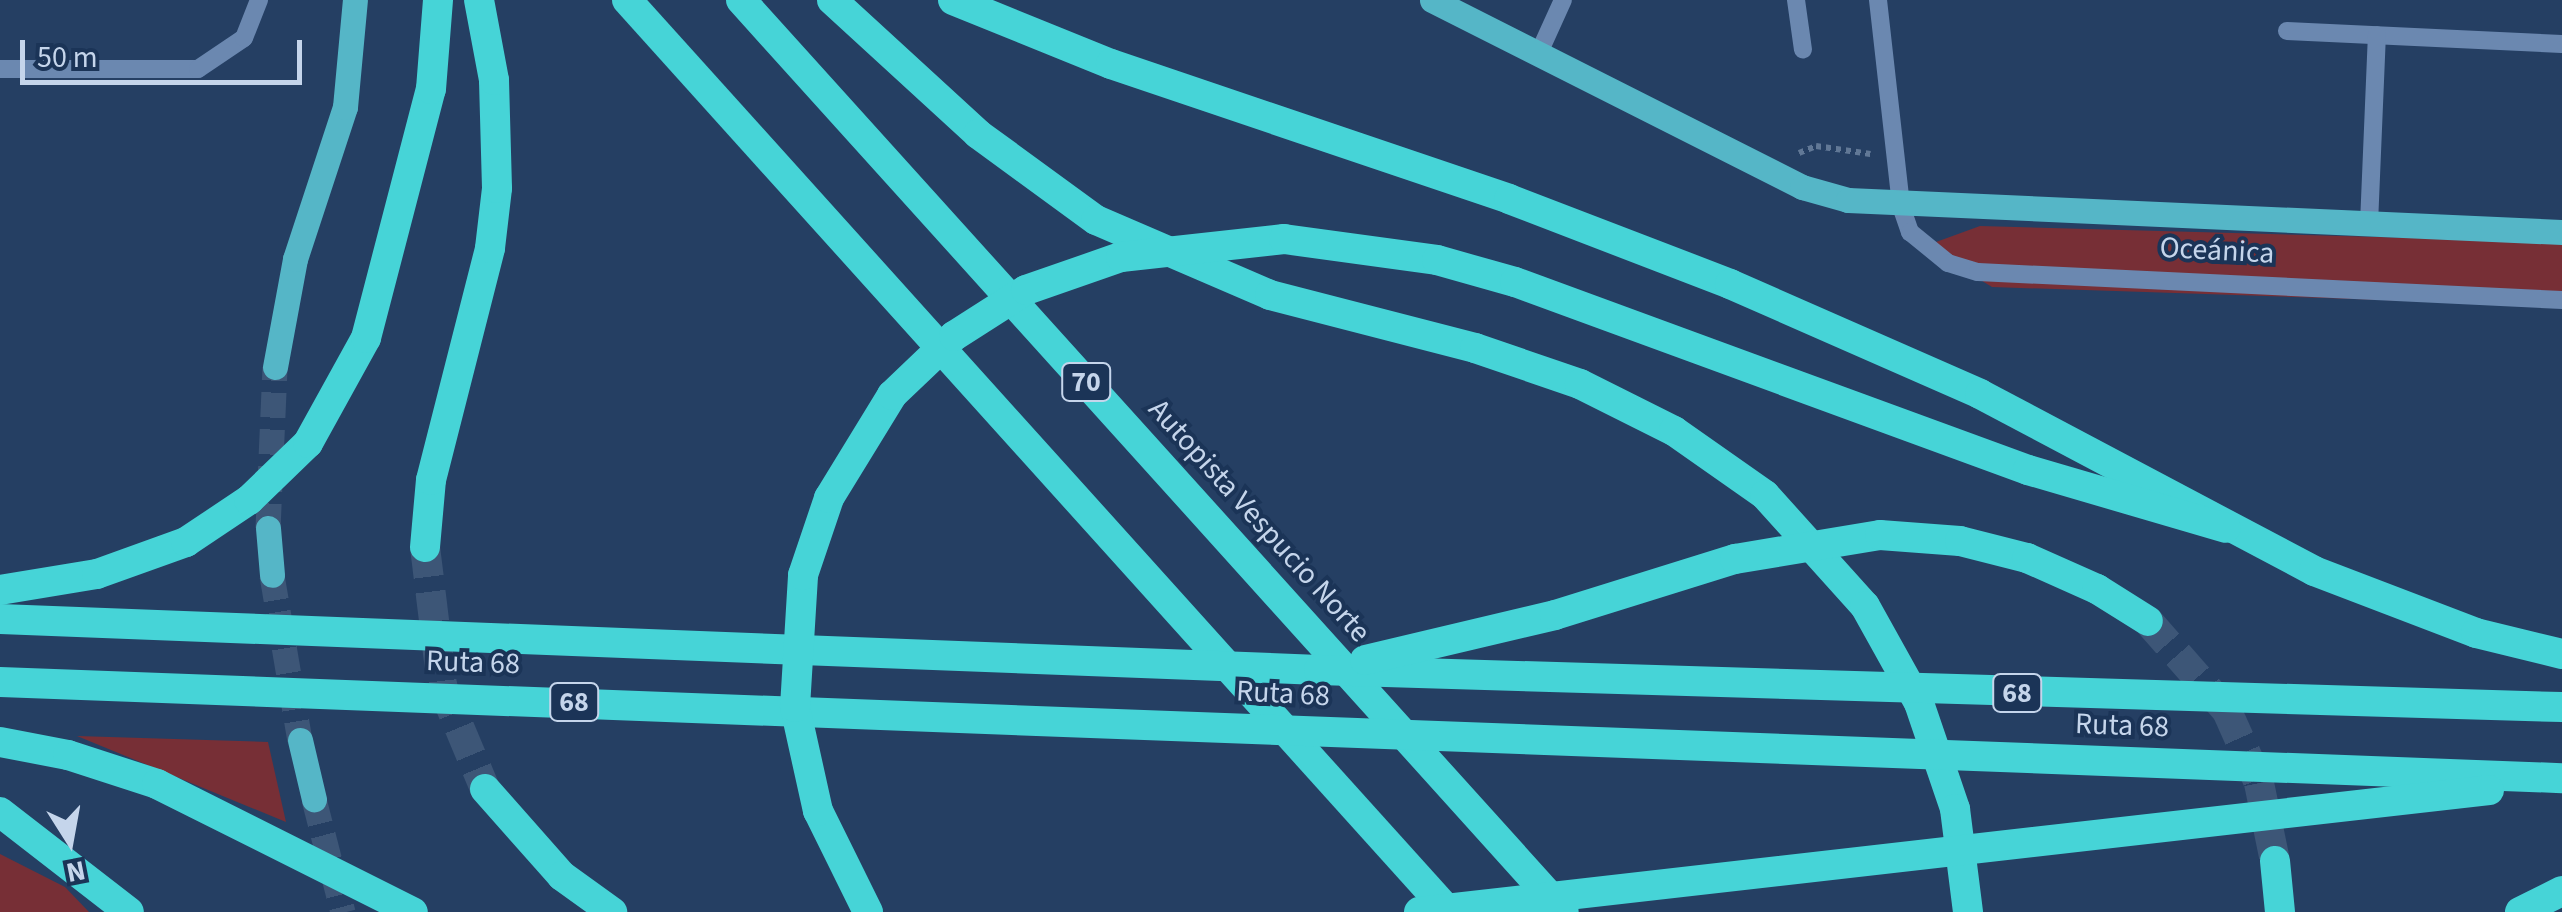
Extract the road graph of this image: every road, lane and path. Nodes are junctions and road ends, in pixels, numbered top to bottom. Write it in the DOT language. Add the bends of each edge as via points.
graph roads {
  1 [pos="259,0"];
  2 [pos="355,0"];
  3 [pos="438,0"];
  4 [pos="478,0"];
  5 [pos="627,0"];
  6 [pos="741,0"];
  7 [pos="832,0"];
  8 [pos="952,0"];
  9 [pos="1432,0"];
  10 [pos="1563,0"];
  11 [pos="1796,0"];
  12 [pos="1878,0"];
  13 [pos="2288,31"];
  14 [pos="2377,35"];
  15 [pos="2562,44"];
  16 [pos="1803,50"];
  17 [pos="1538,55"];
  18 [pos="0,69"];
  19 [pos="1902,206"];
  20 [pos="2369,224"];
  21 [pos="2562,232"];
  22 [pos="2562,300"];
  23 [pos="275,367"];
  24 [pos="268,528"];
  25 [pos="2226,528"];
  26 [pos="425,547"];
  27 [pos="272,575"];
  28 [pos="0,590"];
  29 [pos="0,619"];
  30 [pos="2148,622"];
  31 [pos="2562,654"];
  32 [pos="1319,670"];
  33 [pos="0,682"];
  34 [pos="2562,707"];
  35 [pos="300,740"];
  36 [pos="0,742"];
  37 [pos="2562,779"];
  38 [pos="485,789"];
  39 [pos="314,799"];
  40 [pos="0,812"];
  41 [pos="2276,862"];
  42 [pos="2562,891"];
  43 [pos="867,910"];
  44 [pos="130,912"];
  45 [pos="413,912"];
  46 [pos="612,912"];
  47 [pos="1419,912"];
  48 [pos="1449,912"];
  49 [pos="1564,912"];
  50 [pos="1968,912"];
  51 [pos="2280,912"];
  52 [pos="2520,912"];
  1 -- 18 [label="street" via="244,38 198,69"];
  2 -- 23 [label="main road" via="345,106 295,259"];
  3 -- 28 [label="highway" via="432,89 366,338 308,443 270,483 186,542 96,574"];
  4 -- 26 [label="highway" via="494,80 497,188 485,267 430,480"];
  5 -- 48 [label="highway"];
  6 -- 49 [label="highway, Autopista Vespucio Norte / 70"];
  7 -- 50 [label="highway" via="1008,160 1123,235 1270,295 1539,367 1620,402 1726,464 1835,566 1894,653 1950,791"];
  8 -- 25 [label="highway" via="1111,64 1509,199 1730,284 1980,394"];
  9 -- 17 [label="main road, Oceánica"];
  10 -- 17 [label="street"];
  11 -- 16 [label="street"];
  12 -- 19 [label="street"];
  13 -- 14 [label="street"];
  14 -- 15 [label="street"];
  14 -- 20 [label="street"];
  17 -- 19 [label="main road, Oceánica" via="1802,188"];
  19 -- 20 [label="main road, Oceánica"];
  19 -- 22 [label="street, Oceánica" via="1910,232 1928,252 1978,272"];
  20 -- 21 [label="main road, Oceánica"];
  24 -- 27 [label="main road"];
  25 -- 31 [label="highway" via="2405,609"];
  25 -- 43 [label="highway" via="2028,470 1515,282 1437,260 1284,239 1178,246 1066,273 954,336 868,427 814,536 794,674 806,771 834,850"];
  29 -- 32 [label="highway, Ruta 68 / 68"];
  30 -- 32 [label="highway" via="2097,588 2026,558 1960,542 1880,536 1735,559 1460,639"];
  32 -- 34 [label="highway, Ruta 68 / 68"];
  33 -- 37 [label="highway, Ruta 68 / 68"];
  35 -- 39 [label="main road"];
  36 -- 45 [label="highway" via="68,755 157,784"];
  37 -- 47 [label="highway"];
  38 -- 46 [label="highway" via="562,876"];
  40 -- 44 [label="highway"];
  41 -- 51 [label="highway"];
  42 -- 52 [label="highway"];
}
